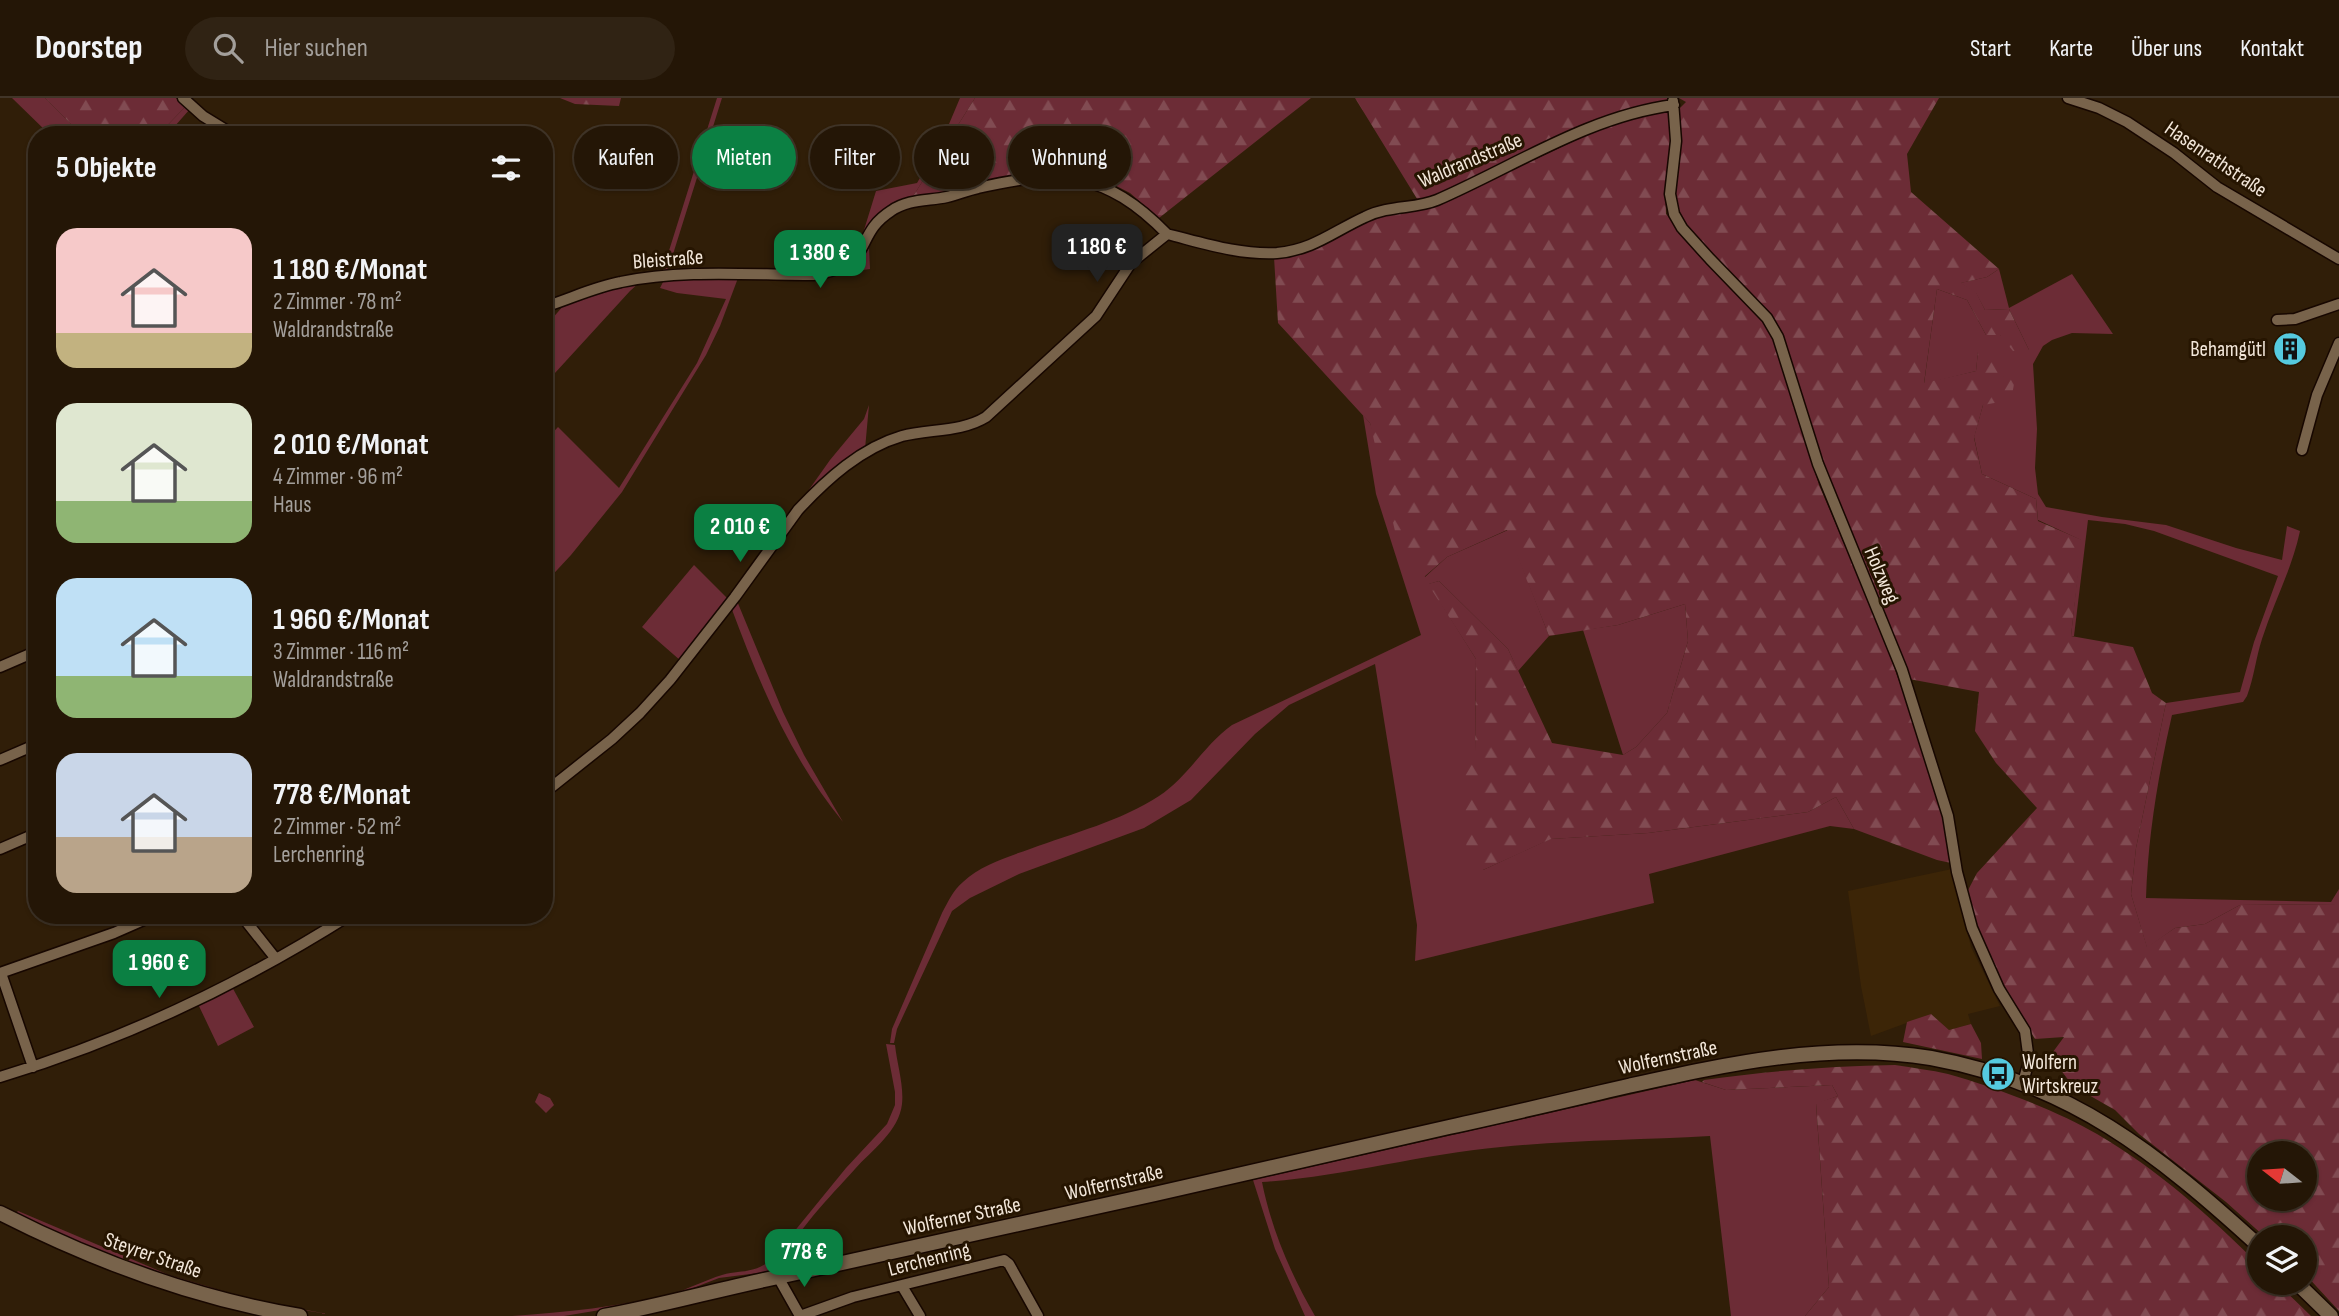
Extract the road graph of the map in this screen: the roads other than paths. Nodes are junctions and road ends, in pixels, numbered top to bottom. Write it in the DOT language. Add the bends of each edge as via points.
graph roads {
  1 [pos="183,98"];
  2 [pos="2068,98"];
  3 [pos="1673,102"];
  4 [pos="219,126"];
  5 [pos="1167,234"];
  6 [pos="2339,259"];
  7 [pos="553,304"];
  8 [pos="2339,304"];
  9 [pos="2277,320"];
  10 [pos="2339,343"];
  11 [pos="2302,450"];
  12 [pos="28,655"];
  13 [pos="0,667"];
  14 [pos="28,748"];
  15 [pos="0,761"];
  16 [pos="553,786"];
  17 [pos="28,837"];
  18 [pos="0,849"];
  19 [pos="134,924"];
  20 [pos="248,924"];
  21 [pos="336,924"];
  22 [pos="276,959"];
  23 [pos="0,973"];
  24 [pos="33,1067"];
  25 [pos="0,1077"];
  26 [pos="2023,1082"];
  27 [pos="0,1213"];
  28 [pos="1042,1220"];
  29 [pos="2247,1235"];
  30 [pos="778,1277"];
  31 [pos="902,1286"];
  32 [pos="2309,1295"];
  33 [pos="300,1316"];
  34 [pos="604,1316"];
  35 [pos="920,1316"];
  36 [pos="1038,1316"];
  37 [pos="2331,1316"];
  1 -- 4 [label="street"];
  2 -- 6 [label="street, Hasenrathstraße" via="2127,122 2217,187"];
  3 -- 5 [label="street, Waldrandstraße" via="1617,117 1438,200 1382,210 1298,249 1236,251"];
  3 -- 26 [label="street, Holzweg" via="1676,141 1670,194 1674,214 1767,318 1778,337 1822,475 1902,670 1948,816 1972,928 1999,989 2025,1031 2029,1061"];
  5 -- 7 [label="street, Bleistraße" via="1120,194 1101,185 1055,176 898,206 879,221 853,261 826,273 639,278"];
  5 -- 16 [label="street" via="1131,263 1096,316 986,417 971,425 901,437 870,450 819,488 670,680 612,739"];
  8 -- 9 [label="street" via="2295,319"];
  10 -- 11 [label="street" via="2314,404"];
  12 -- 13 [label="street"];
  14 -- 15 [label="street"];
  17 -- 18 [label="street"];
  19 -- 23 [label="street"];
  20 -- 22 [label="street"];
  21 -- 22 [label="street"];
  22 -- 24 [label="street" via="139,1028"];
  23 -- 24 [label="street"];
  24 -- 25 [label="street"];
  26 -- 28 [label="main road, Wolfernstraße" via="1956,1063 1897,1054 1785,1056 1657,1080"];
  26 -- 29 [label="main road, Wolfernstraße" via="2065,1101 2143,1148"];
  27 -- 33 [label="main road, Steyrer Straße" via="138,1274 218,1299"];
  28 -- 30 [label="main road, Wolferner Straße"];
  30 -- 31 [label="street, Lerchenring" via="800,1316"];
  30 -- 34 [label="main road, Wolferner Straße"];
  31 -- 35 [label="street"];
  31 -- 36 [label="street, Lerchenring" via="1004,1260"];
  32 -- 37 [label="main road"];
}
